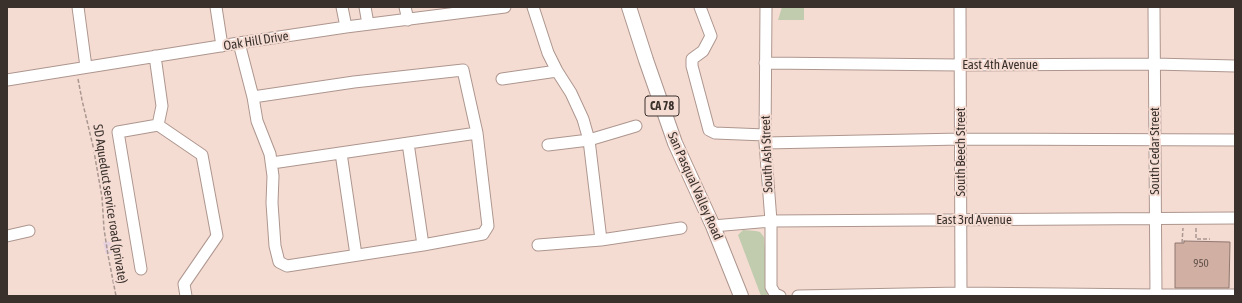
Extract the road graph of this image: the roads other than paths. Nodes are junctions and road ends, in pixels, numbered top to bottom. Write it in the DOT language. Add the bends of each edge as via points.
graph roads {
  1 [pos="78,7"];
  2 [pos="216,7"];
  3 [pos="342,7"];
  4 [pos="365,7"];
  5 [pos="405,7"];
  6 [pos="505,7"];
  7 [pos="533,7"];
  8 [pos="629,7"];
  9 [pos="700,7"];
  10 [pos="766,7"];
  11 [pos="960,7"];
  12 [pos="1154,7"];
  13 [pos="408,20"];
  14 [pos="368,24"];
  15 [pos="346,27"];
  16 [pos="238,43"];
  17 [pos="222,46"];
  18 [pos="155,56"];
  19 [pos="765,63"];
  20 [pos="1154,64"];
  21 [pos="960,66"];
  22 [pos="1235,66"];
  23 [pos="81,67"];
  24 [pos="556,71"];
  25 [pos="502,79"];
  26 [pos="7,80"];
  27 [pos="253,97"];
  28 [pos="158,125"];
  29 [pos="636,126"];
  30 [pos="477,133"];
  31 [pos="765,139"];
  32 [pos="1155,139"];
  33 [pos="589,140"];
  34 [pos="961,140"];
  35 [pos="1235,140"];
  36 [pos="408,144"];
  37 [pos="548,145"];
  38 [pos="341,153"];
  39 [pos="272,163"];
  40 [pos="1155,218"];
  41 [pos="1235,218"];
  42 [pos="961,220"];
  43 [pos="771,221"];
  44 [pos="713,226"];
  45 [pos="681,228"];
  46 [pos="29,231"];
  47 [pos="7,236"];
  48 [pos="602,240"];
  49 [pos="423,245"];
  50 [pos="538,245"];
  51 [pos="356,255"];
  52 [pos="141,269"];
  53 [pos="961,295"];
  54 [pos="1235,295"];
  55 [pos="186,296"];
  56 [pos="741,296"];
  57 [pos="780,296"];
  58 [pos="798,296"];
  59 [pos="1156,296"];
  1 -- 23 [label="street"];
  2 -- 17 [label="street"];
  3 -- 15 [label="street"];
  4 -- 14 [label="street"];
  5 -- 13 [label="street"];
  6 -- 13 [label="street, Oak Hill Drive"];
  7 -- 24 [label="street"];
  8 -- 44 [label="main road, San Pasqual Valley Road / CA 78" via="675,143"];
  9 -- 31 [label="street" via="711,36 703,51 692,59 692,66 710,130 715,133 753,135"];
  10 -- 19 [label="street, South Ash Street"];
  11 -- 21 [label="street, South Beech Street"];
  12 -- 20 [label="street, South Cedar Street"];
  13 -- 14 [label="street, Oak Hill Drive"];
  14 -- 15 [label="street, Oak Hill Drive"];
  15 -- 16 [label="street, Oak Hill Drive"];
  16 -- 17 [label="street, Oak Hill Drive"];
  16 -- 27 [label="street"];
  17 -- 18 [label="street, Oak Hill Drive"];
  18 -- 23 [label="street, Oak Hill Drive"];
  18 -- 28 [label="street" via="162,106"];
  19 -- 21 [label="street, East 4th Avenue"];
  19 -- 31 [label="street, South Ash Street"];
  20 -- 21 [label="street, East 4th Avenue"];
  20 -- 22 [label="street, East 4th Avenue"];
  20 -- 32 [label="street, South Cedar Street"];
  21 -- 34 [label="street, South Beech Street"];
  23 -- 26 [label="street, Oak Hill Drive"];
  24 -- 25 [label="street"];
  24 -- 33 [label="street" via="571,93"];
  27 -- 30 [label="street" via="463,70"];
  27 -- 39 [label="street" via="257,121"];
  28 -- 52 [label="street" via="118,132"];
  28 -- 55 [label="street" via="202,154 217,236 184,284"];
  29 -- 33 [label="street"];
  30 -- 36 [label="street"];
  30 -- 49 [label="street" via="488,226 483,234"];
  31 -- 34 [label="street"];
  31 -- 43 [label="street, South Ash Street"];
  32 -- 34 [label="street"];
  32 -- 35 [label="street"];
  32 -- 40 [label="street, South Cedar Street"];
  33 -- 37 [label="street"];
  33 -- 48 [label="street"];
  34 -- 42 [label="street, South Beech Street"];
  36 -- 38 [label="street"];
  36 -- 49 [label="street"];
  38 -- 39 [label="street"];
  38 -- 51 [label="street"];
  39 -- 51 [label="street" via="275,246 279,262 287,266"];
  40 -- 41 [label="street, East 3rd Avenue"];
  40 -- 42 [label="street, East 3rd Avenue"];
  40 -- 59 [label="street, South Cedar Street"];
  42 -- 43 [label="street, East 3rd Avenue"];
  42 -- 53 [label="street, South Beech Street"];
  43 -- 44 [label="street, East 3rd Avenue"];
  43 -- 57 [label="street, South Ash Street" via="770,287"];
  44 -- 56 [label="main road, San Pasqual Valley Road / CA 78"];
  45 -- 48 [label="street"];
  46 -- 47 [label="street"];
  48 -- 50 [label="street"];
  49 -- 51 [label="street"];
  53 -- 58 [label="street"];
  53 -- 59 [label="street"];
  54 -- 59 [label="street"];
}
